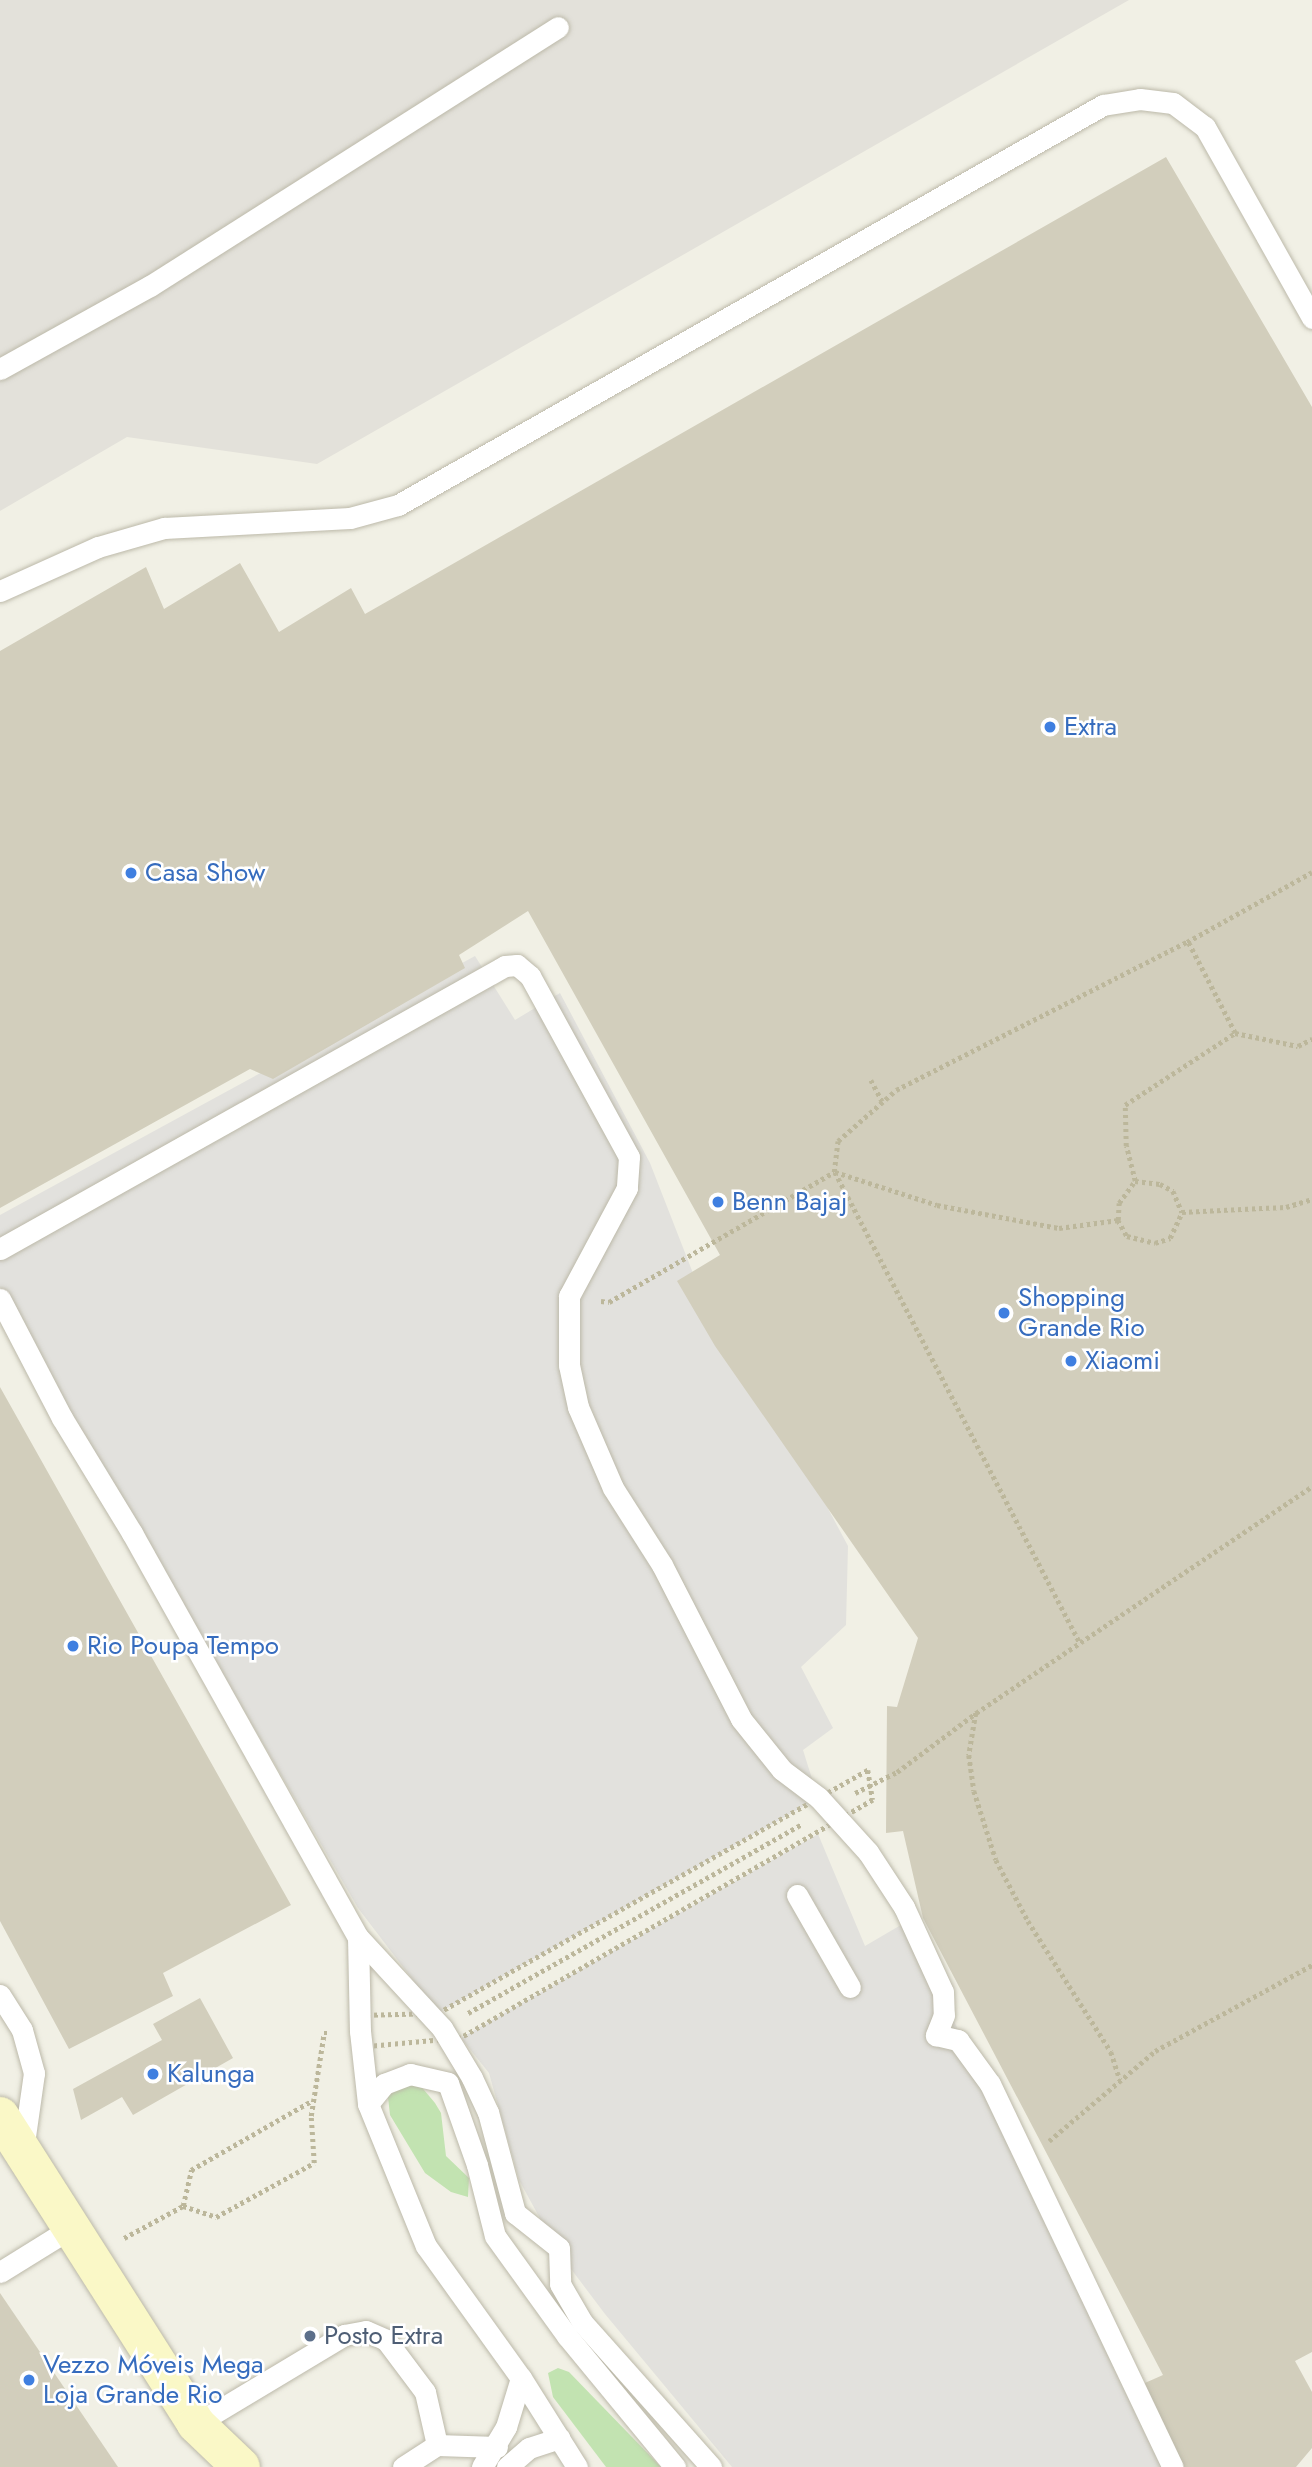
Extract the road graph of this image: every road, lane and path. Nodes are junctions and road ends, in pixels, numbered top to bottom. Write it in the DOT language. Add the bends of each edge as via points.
graph roads {
  1 [pos="558,27"];
  2 [pos="1312,318"];
  3 [pos="0,369"];
  4 [pos="0,591"];
  5 [pos="1312,872"];
  6 [pos="1188,942"];
  7 [pos="1235,1033"];
  8 [pos="1312,1039"];
  9 [pos="870,1080"];
  10 [pos="882,1101"];
  11 [pos="834,1172"];
  12 [pos="1136,1181"];
  13 [pos="1312,1199"];
  14 [pos="1182,1212"];
  15 [pos="1118,1220"];
  16 [pos="0,1249"];
  17 [pos="569,1296"];
  18 [pos="0,1299"];
  19 [pos="1312,1486"];
  20 [pos="1080,1643"];
  21 [pos="976,1713"];
  22 [pos="871,1784"];
  23 [pos="829,1809"];
  24 [pos="797,1895"];
  25 [pos="358,1937"];
  26 [pos="1312,1965"];
  27 [pos="850,1987"];
  28 [pos="0,1995"];
  29 [pos="439,2027"];
  30 [pos="361,2031"];
  31 [pos="336,2033"];
  32 [pos="1120,2080"];
  33 [pos="313,2100"];
  34 [pos="368,2104"];
  35 [pos="0,2116"];
  36 [pos="23,2152"];
  37 [pos="1028,2161"];
  38 [pos="183,2206"];
  39 [pos="80,2242"];
  40 [pos="0,2272"];
  41 [pos="521,2378"];
  42 [pos="196,2424"];
  43 [pos="559,2438"];
  44 [pos="437,2445"];
  45 [pos="496,2447"];
  46 [pos="241,2467"];
  47 [pos="403,2467"];
  48 [pos="482,2467"];
  49 [pos="507,2467"];
  50 [pos="577,2467"];
  51 [pos="675,2467"];
  52 [pos="711,2467"];
  53 [pos="1173,2467"];
  1 -- 3 [label="lane" via="150,286"];
  2 -- 4 [label="lane" via="1205,127 1172,103 1140,99 1103,105 398,505 349,518 164,528 98,547"];
  5 -- 6 [label="path"];
  6 -- 7 [label="path"];
  6 -- 10 [label="path"];
  7 -- 8 [label="path" via="1298,1046"];
  7 -- 12 [label="path" via="1125,1105 1125,1146"];
  9 -- 10 [label="path"];
  10 -- 11 [label="path" via="838,1141"];
  11 -- 15 [label="path" via="937,1205 1059,1228"];
  11 -- 17 [label="path" via="711,1239 609,1302"];
  11 -- 20 [label="path"];
  12 -- 14 [label="path" via="1173,1191"];
  12 -- 15 [label="path" via="1119,1203"];
  13 -- 14 [label="path" via="1286,1208"];
  14 -- 15 [label="path" via="1170,1238 1155,1243 1127,1236"];
  16 -- 17 [label="lane" via="505,966 517,965 530,976 629,1157 627,1188"];
  17 -- 23 [label="lane" via="569,1365 578,1407 613,1488 663,1565 741,1718 782,1770"];
  18 -- 25 [label="lane" via="62,1418"];
  19 -- 20 [label="path"];
  20 -- 21 [label="path"];
  21 -- 22 [label="path" via="897,1772"];
  21 -- 32 [label="path" via="969,1755 974,1791 996,1860 1028,1921 1111,2052"];
  22 -- 23 [label="path"];
  22 -- 23 [label="path" via="873,1800"];
  22 -- 23 [label="path" via="868,1770"];
  23 -- 29 [label="path"];
  23 -- 29 [label="path" via="438,2013"];
  23 -- 29 [label="path" via="461,2038"];
  23 -- 37 [label="lane" via="868,1852 924,1945 943,1992 944,2015 936,2035 958,2040 966,2050 990,2084"];
  24 -- 27 [label="lane"];
  25 -- 29 [label="lane"];
  25 -- 30 [label="lane"];
  26 -- 32 [label="path" via="1155,2051"];
  28 -- 36 [label="lane" via="22,2030 34,2073"];
  29 -- 30 [label="path"];
  29 -- 30 [label="path"];
  29 -- 52 [label="lane" via="488,2112 515,2213 559,2248 560,2284 582,2322"];
  30 -- 34 [label="lane"];
  31 -- 33 [label="path" via="324,2033"];
  32 -- 37 [label="path"];
  33 -- 38 [label="path" via="191,2170"];
  33 -- 38 [label="path" via="314,2163 216,2217"];
  34 -- 41 [label="lane" via="426,2246"];
  34 -- 51 [label="lane" via="384,2084 410,2074 448,2083 477,2165 495,2236 567,2336"];
  35 -- 36 [label="main road"];
  36 -- 39 [label="main road"];
  37 -- 53 [label="lane"];
  38 -- 39 [label="path"];
  39 -- 40 [label="lane"];
  39 -- 42 [label="main road"];
  41 -- 43 [label="lane"];
  41 -- 45 [label="lane"];
  42 -- 44 [label="lane" via="344,2335 366,2331 386,2340 425,2392"];
  42 -- 46 [label="main road"];
  43 -- 49 [label="lane" via="529,2448"];
  43 -- 50 [label="lane"];
  44 -- 45 [label="lane"];
  44 -- 47 [label="lane"];
  45 -- 48 [label="lane"];
}
